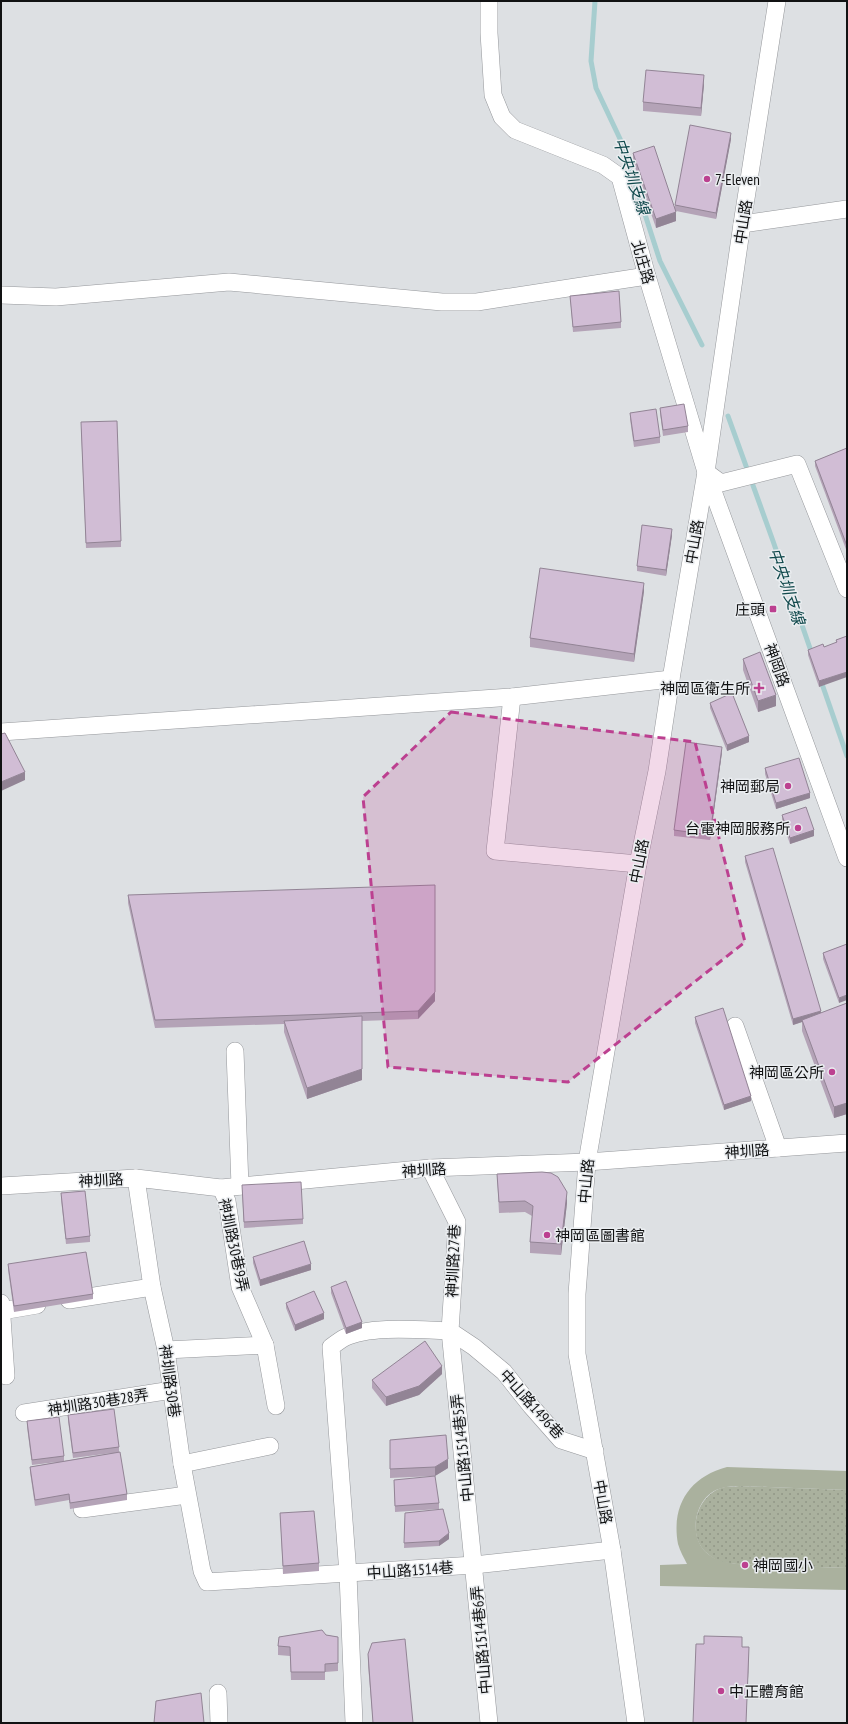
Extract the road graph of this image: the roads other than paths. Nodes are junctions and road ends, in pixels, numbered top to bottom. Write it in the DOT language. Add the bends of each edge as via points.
graph roads {
  1 [pos="489,1"];
  2 [pos="777,1"];
  3 [pos="847,209"];
  4 [pos="742,224"];
  5 [pos="647,276"];
  6 [pos="1,295"];
  7 [pos="706,472"];
  8 [pos="847,589"];
  9 [pos="671,680"];
  10 [pos="512,697"];
  11 [pos="1,732"];
  12 [pos="847,858"];
  13 [pos="638,864"];
  14 [pos="735,1026"];
  15 [pos="234,1051"];
  16 [pos="847,1143"];
  17 [pos="778,1148"];
  18 [pos="587,1162"];
  19 [pos="430,1168"];
  20 [pos="136,1178"];
  21 [pos="1,1186"];
  22 [pos="240,1186"];
  23 [pos="221,1188"];
  24 [pos="152,1287"];
  25 [pos="2,1307"];
  26 [pos="450,1331"];
  27 [pos="265,1345"];
  28 [pos="166,1350"];
  29 [pos="6,1376"];
  30 [pos="172,1390"];
  31 [pos="276,1406"];
  32 [pos="24,1413"];
  33 [pos="270,1446"];
  34 [pos="594,1451"];
  35 [pos="182,1464"];
  36 [pos="187,1495"];
  37 [pos="82,1509"];
  38 [pos="612,1550"];
  39 [pos="474,1565"];
  40 [pos="348,1574"];
  41 [pos="208,1582"];
  42 [pos="218,1693"];
  43 [pos="489,1719"];
  44 [pos="219,1723"];
  45 [pos="354,1723"];
  46 [pos="636,1723"];
  1 -- 5 [label="street, 北庄路" via="493,95 502,117 515,130 603,165 620,178"];
  2 -- 4 [label="street, 中山路"];
  3 -- 4 [label="street"];
  4 -- 7 [label="street, 中山路"];
  5 -- 6 [label="street" via="477,302 442,302 229,282 56,296"];
  5 -- 7 [label="street, 北庄路"];
  7 -- 8 [label="street" via="721,483 797,464"];
  7 -- 9 [label="street, 中山路"];
  7 -- 12 [label="street, 神岡路"];
  9 -- 10 [label="street"];
  9 -- 13 [label="street, 中山路" via="657,771"];
  10 -- 11 [label="street"];
  10 -- 13 [label="street" via="495,851"];
  13 -- 18 [label="street, 中山路"];
  14 -- 17 [label="street"];
  15 -- 22 [label="street"];
  16 -- 17 [label="street, 神圳路"];
  17 -- 18 [label="street, 神圳路"];
  18 -- 19 [label="street, 神圳路"];
  18 -- 34 [label="street, 中山路" via="577,1294 577,1354"];
  19 -- 22 [label="street, 神圳路"];
  19 -- 26 [label="street, 神圳路27巷" via="457,1222"];
  20 -- 21 [label="street, 神圳路"];
  20 -- 23 [label="street, 神圳路"];
  20 -- 24 [label="street, 神圳路30巷"];
  22 -- 23 [label="street, 神圳路"];
  23 -- 27 [label="street, 神圳路30巷9弄" via="227,1202 240,1287"];
  24 -- 25 [label="street" via="53,1303"];
  24 -- 28 [label="street, 神圳路30巷"];
  25 -- 29 [label="street"];
  26 -- 34 [label="street, 中山路1496巷" via="504,1372 561,1440"];
  26 -- 39 [label="street, 中山路1514巷5弄"];
  26 -- 40 [label="street" via="408,1329 355,1334 330,1347"];
  27 -- 28 [label="street"];
  27 -- 31 [label="street, 神圳路30巷9弄"];
  28 -- 30 [label="street, 神圳路30巷"];
  30 -- 32 [label="street, 神圳路30巷28弄"];
  30 -- 35 [label="street, 神圳路30巷"];
  33 -- 35 [label="street"];
  34 -- 38 [label="street, 中山路"];
  35 -- 36 [label="street, 神圳路30巷"];
  36 -- 37 [label="street"];
  36 -- 41 [label="street, 神圳路30巷" via="202,1571"];
  38 -- 39 [label="street, 中山路1514巷"];
  38 -- 46 [label="street, 中山路"];
  39 -- 40 [label="street, 中山路1514巷"];
  39 -- 43 [label="street, 中山路1514巷6弄"];
  40 -- 41 [label="street, 中山路1514巷"];
  40 -- 45 [label="street"];
  42 -- 44 [label="street"];
}
